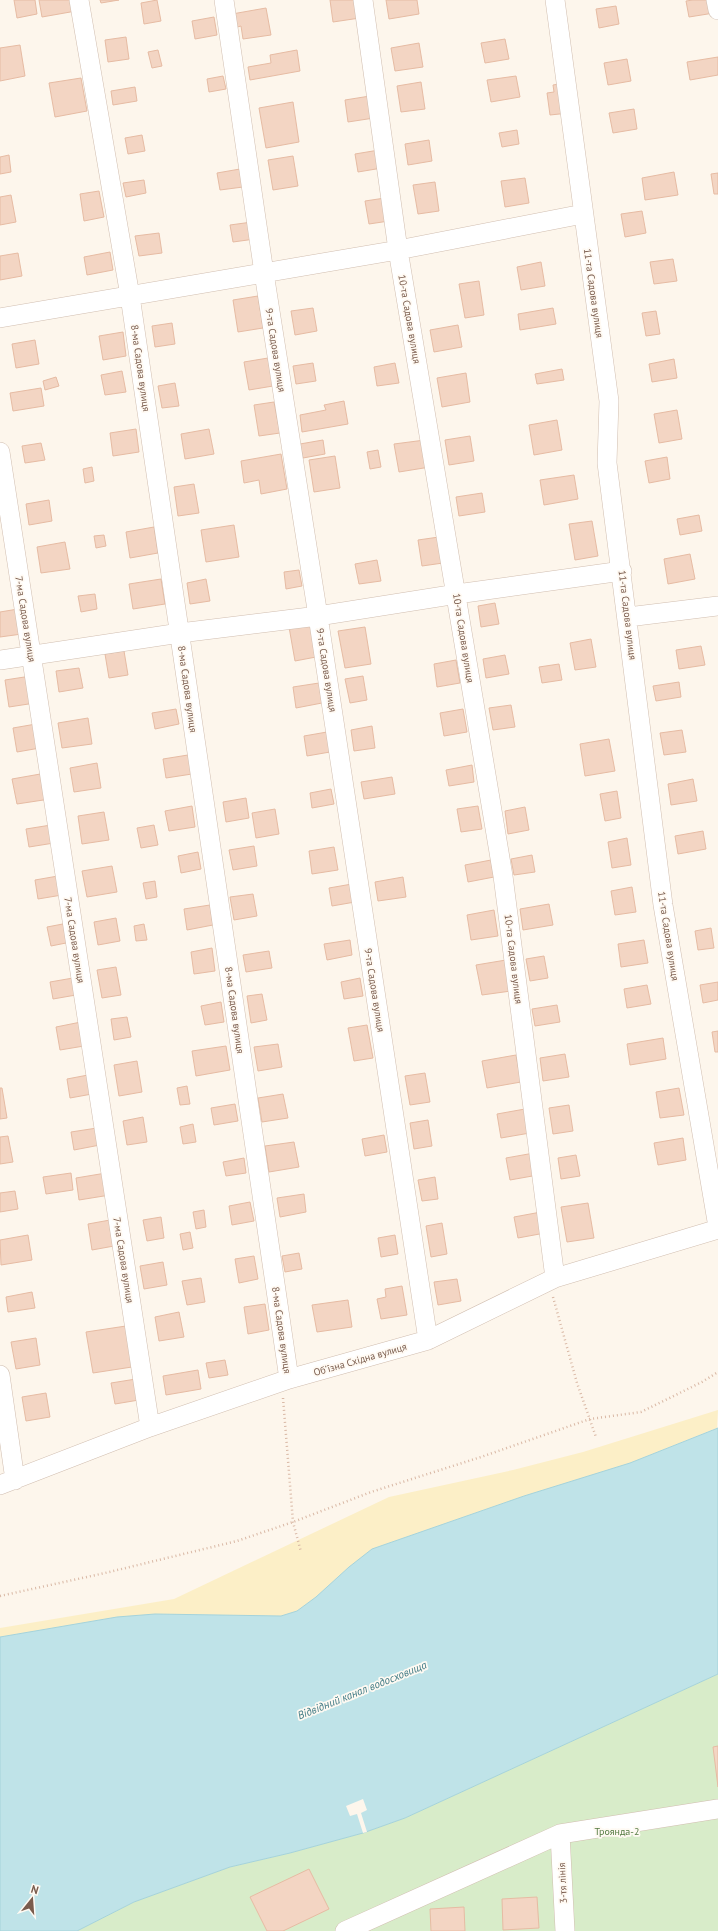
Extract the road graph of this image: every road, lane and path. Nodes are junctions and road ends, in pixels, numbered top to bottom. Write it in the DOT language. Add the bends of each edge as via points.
graph roads {
  1 [pos="79,0"];
  2 [pos="224,0"];
  3 [pos="363,0"];
  4 [pos="555,0"];
  5 [pos="716,0"];
  6 [pos="718,10"];
  7 [pos="583,214"];
  8 [pos="398,250"];
  9 [pos="264,273"];
  10 [pos="130,296"];
  11 [pos="0,318"];
  12 [pos="0,452"];
  13 [pos="622,571"];
  14 [pos="456,594"];
  15 [pos="718,606"];
  16 [pos="318,616"];
  17 [pos="628,617"];
  18 [pos="180,633"];
  19 [pos="31,655"];
  20 [pos="0,660"];
  21 [pos="718,1228"];
  22 [pos="551,1280"];
  23 [pos="428,1340"];
  24 [pos="718,1372"];
  25 [pos="0,1375"];
  26 [pos="286,1380"];
  27 [pos="590,1419"];
  28 [pos="150,1427"];
  29 [pos="596,1437"];
  30 [pos="8,1482"];
  31 [pos="293,1522"];
  32 [pos="301,1552"];
  33 [pos="0,1596"];
  34 [pos="718,1809"];
  35 [pos="560,1834"];
  36 [pos="385,1922"];
  37 [pos="345,1931"];
  38 [pos="565,1931"];
  1 -- 10 [label="street, 8-ма Садова вулиця"];
  2 -- 9 [label="street, 9-та Садова вулиця"];
  3 -- 8 [label="street, 10-та Садова вулиця"];
  4 -- 7 [label="street, 11-та Садова вулиця"];
  5 -- 6 [label="street"];
  7 -- 8 [label="street"];
  7 -- 13 [label="street, 11-та Садова вулиця" via="608,401 608,463"];
  8 -- 9 [label="street"];
  8 -- 14 [label="street, 10-та Садова вулиця"];
  9 -- 10 [label="street"];
  9 -- 16 [label="street, 9-та Садова вулиця"];
  10 -- 11 [label="street"];
  10 -- 18 [label="street, 8-ма Садова вулиця"];
  12 -- 19 [label="street, 7-ма Садова вулиця"];
  13 -- 14 [label="street"];
  13 -- 17 [label="street, 11-та Садова вулиця"];
  14 -- 16 [label="street"];
  14 -- 22 [label="street, 10-та Садова вулиця" via="503,876"];
  15 -- 17 [label="street"];
  16 -- 18 [label="street"];
  16 -- 23 [label="street, 9-та Садова вулиця"];
  17 -- 21 [label="street, 11-та Садова вулиця" via="663,905"];
  18 -- 19 [label="street"];
  18 -- 26 [label="street, 8-ма Садова вулиця"];
  19 -- 20 [label="street"];
  19 -- 28 [label="street, 7-ма Садова вулиця"];
  21 -- 22 [label="street, Обʼїзна Східна вулиця"];
  22 -- 23 [label="street, Обʼїзна Східна вулиця"];
  22 -- 27 [label="path" via="577,1383"];
  23 -- 26 [label="street, Обʼїзна Східна вулиця"];
  24 -- 27 [label="path" via="641,1412"];
  25 -- 30 [label="street"];
  26 -- 28 [label="street, Обʼїзна Східна вулиця"];
  26 -- 31 [label="path"];
  27 -- 29 [label="path"];
  27 -- 31 [label="path" via="481,1458 371,1492"];
  28 -- 30 [label="street, Обʼїзна Східна вулиця"];
  31 -- 32 [label="path"];
  31 -- 33 [label="path" via="229,1543"];
  34 -- 35 [label="street"];
  35 -- 36 [label="street"];
  35 -- 38 [label="street, 3-тя лінія"];
  36 -- 37 [label="street"];
}
